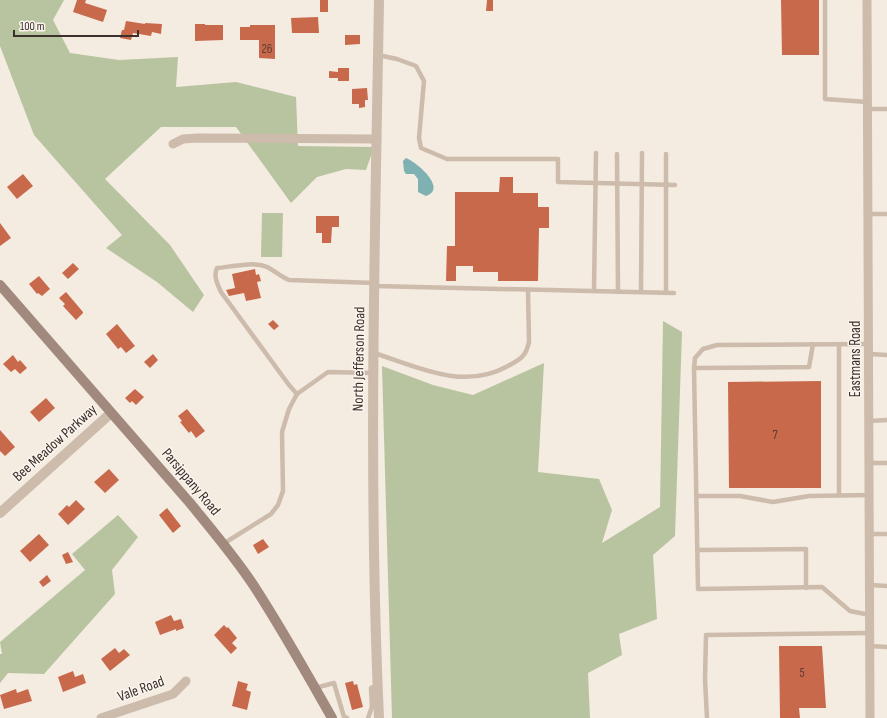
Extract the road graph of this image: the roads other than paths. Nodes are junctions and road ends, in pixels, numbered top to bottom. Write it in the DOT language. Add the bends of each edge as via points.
graph roads {
  1 [pos="379,0"];
  2 [pos="825,0"];
  3 [pos="867,0"];
  4 [pos="378,55"];
  5 [pos="867,105"];
  6 [pos="887,109"];
  7 [pos="377,139"];
  8 [pos="173,144"];
  9 [pos="596,153"];
  10 [pos="642,153"];
  11 [pos="617,154"];
  12 [pos="666,154"];
  13 [pos="595,183"];
  14 [pos="618,184"];
  15 [pos="642,184"];
  16 [pos="666,185"];
  17 [pos="675,185"];
  18 [pos="868,214"];
  19 [pos="887,214"];
  20 [pos="375,284"];
  21 [pos="0,285"];
  22 [pos="528,290"];
  23 [pos="594,291"];
  24 [pos="618,292"];
  25 [pos="640,292"];
  26 [pos="666,293"];
  27 [pos="674,293"];
  28 [pos="813,344"];
  29 [pos="839,344"];
  30 [pos="869,349"];
  31 [pos="374,353"];
  32 [pos="887,355"];
  33 [pos="694,368"];
  34 [pos="374,373"];
  35 [pos="297,394"];
  36 [pos="111,413"];
  37 [pos="869,420"];
  38 [pos="887,420"];
  39 [pos="869,463"];
  40 [pos="887,463"];
  41 [pos="839,495"];
  42 [pos="870,495"];
  43 [pos="696,496"];
  44 [pos="1,511"];
  45 [pos="870,534"];
  46 [pos="887,534"];
  47 [pos="222,544"];
  48 [pos="697,550"];
  49 [pos="870,585"];
  50 [pos="887,586"];
  51 [pos="806,588"];
  52 [pos="870,615"];
  53 [pos="870,634"];
  54 [pos="870,646"];
  55 [pos="887,647"];
  56 [pos="186,681"];
  57 [pos="378,685"];
  58 [pos="315,688"];
  59 [pos="101,718"];
  60 [pos="332,718"];
  61 [pos="346,718"];
  62 [pos="368,718"];
  63 [pos="379,718"];
  64 [pos="707,718"];
  65 [pos="870,718"];
  1 -- 4 [label="street, North Jefferson Road"];
  2 -- 5 [label="lane" via="825,99"];
  3 -- 5 [label="street, Eastmans Road"];
  4 -- 7 [label="street, North Jefferson Road"];
  4 -- 13 [label="lane" via="416,66 424,81 419,138 421,148 447,159 558,159 558,182"];
  5 -- 6 [label="lane"];
  5 -- 18 [label="street, Eastmans Road"];
  7 -- 8 [label="street" via="198,138"];
  7 -- 20 [label="street, North Jefferson Road"];
  9 -- 13 [label="lane"];
  10 -- 15 [label="lane"];
  11 -- 14 [label="lane"];
  12 -- 16 [label="lane"];
  13 -- 14 [label="lane"];
  13 -- 23 [label="lane"];
  14 -- 15 [label="lane"];
  14 -- 24 [label="lane"];
  15 -- 16 [label="lane"];
  15 -- 25 [label="lane"];
  16 -- 17 [label="lane"];
  16 -- 26 [label="lane"];
  18 -- 19 [label="lane"];
  18 -- 30 [label="street, Eastmans Road"];
  20 -- 22 [label="lane"];
  20 -- 31 [label="street, North Jefferson Road"];
  20 -- 35 [label="lane" via="290,280 259,264 217,268 215,272 221,292"];
  21 -- 36 [label="main road, Parsippany Road"];
  22 -- 23 [label="lane"];
  22 -- 31 [label="lane" via="527,349 524,356 498,371 474,376 446,375 426,372"];
  23 -- 24 [label="lane"];
  24 -- 25 [label="lane"];
  25 -- 26 [label="lane"];
  26 -- 27 [label="lane"];
  28 -- 29 [label="lane"];
  28 -- 33 [label="lane" via="717,345 703,349 695,358"];
  28 -- 33 [label="lane" via="809,367"];
  29 -- 30 [label="lane"];
  29 -- 41 [label="lane"];
  30 -- 32 [label="lane"];
  30 -- 37 [label="street, Eastmans Road"];
  31 -- 34 [label="street, North Jefferson Road"];
  33 -- 43 [label="lane"];
  34 -- 35 [label="lane" via="328,372"];
  34 -- 57 [label="street, North Jefferson Road" via="374,574"];
  35 -- 47 [label="lane" via="282,432 283,491 278,505 271,514"];
  36 -- 44 [label="street, Bee Meadow Parkway"];
  36 -- 47 [label="main road, Parsippany Road" via="190,503"];
  37 -- 38 [label="lane"];
  37 -- 39 [label="street, Eastmans Road"];
  39 -- 40 [label="lane"];
  39 -- 42 [label="street, Eastmans Road"];
  41 -- 42 [label="lane"];
  41 -- 43 [label="lane" via="809,496 773,502 740,496"];
  42 -- 45 [label="street, Eastmans Road"];
  43 -- 48 [label="lane"];
  45 -- 46 [label="lane"];
  45 -- 49 [label="street, Eastmans Road"];
  47 -- 58 [label="main road, Parsippany Road" via="253,585"];
  48 -- 51 [label="lane" via="698,589"];
  48 -- 51 [label="lane" via="806,549"];
  49 -- 50 [label="lane"];
  49 -- 52 [label="street, Eastmans Road"];
  51 -- 52 [label="lane" via="822,587 850,611"];
  52 -- 53 [label="street, Eastmans Road"];
  53 -- 54 [label="street, Eastmans Road"];
  53 -- 64 [label="lane" via="706,635 704,680"];
  54 -- 55 [label="lane"];
  54 -- 65 [label="street, Eastmans Road"];
  56 -- 59 [label="street, Vale Road" via="173,694"];
  57 -- 62 [label="lane" via="371,688 372,707"];
  57 -- 63 [label="street, North Jefferson Road"];
  58 -- 60 [label="main road, Parsippany Road"];
  58 -- 61 [label="lane" via="334,683"];
}
